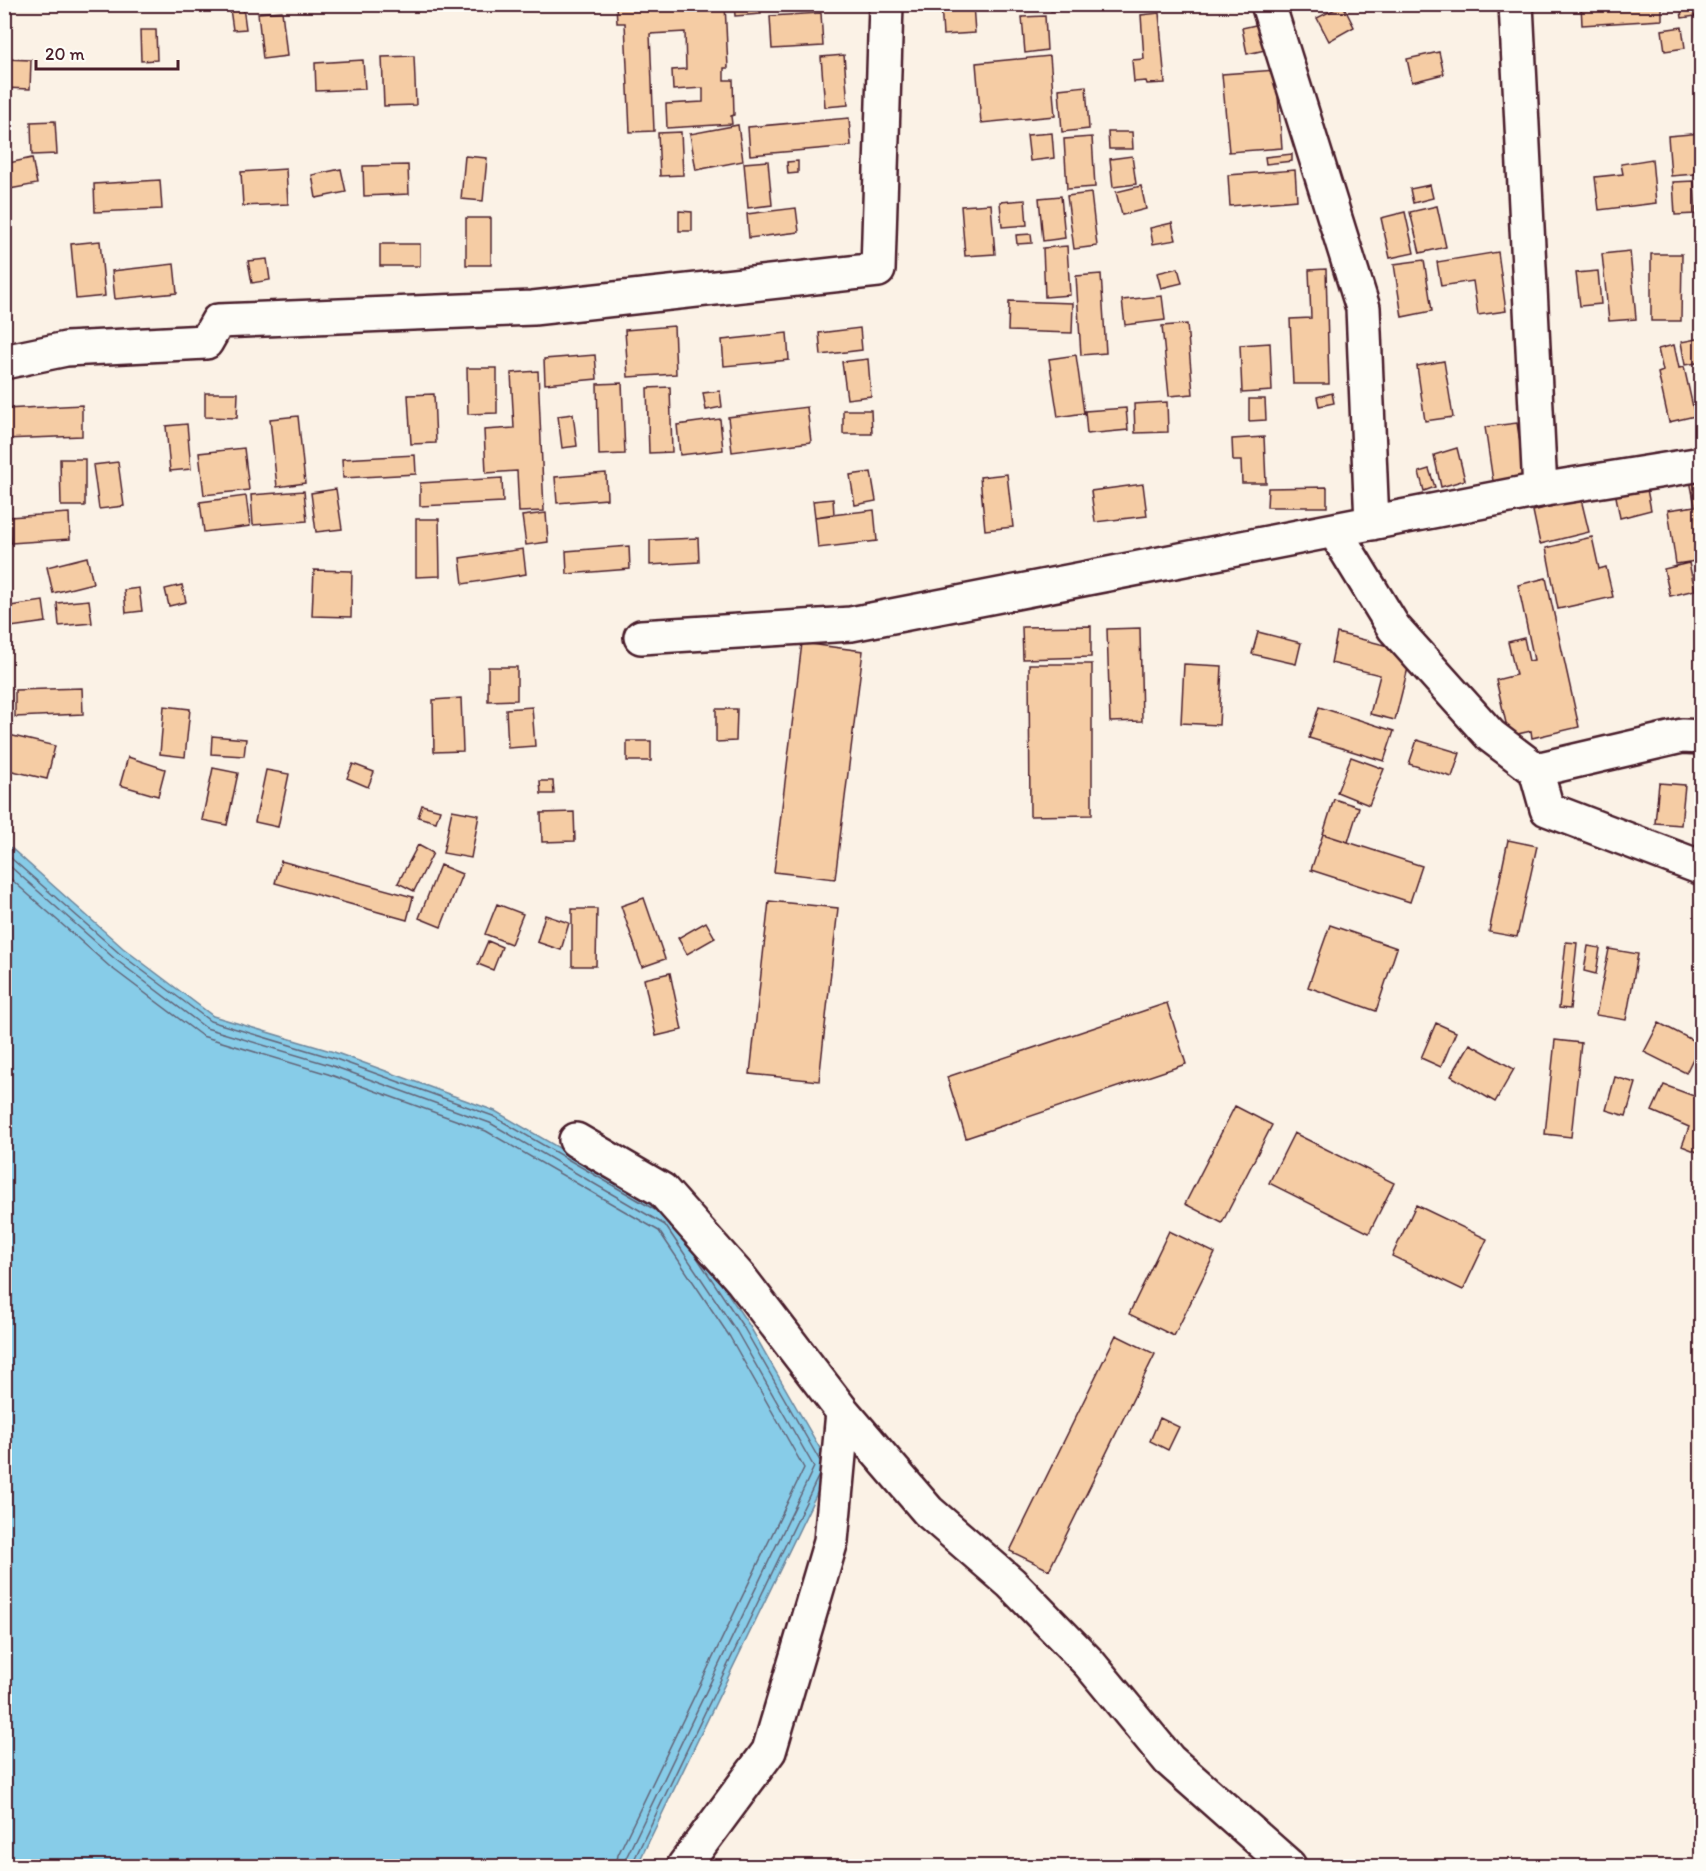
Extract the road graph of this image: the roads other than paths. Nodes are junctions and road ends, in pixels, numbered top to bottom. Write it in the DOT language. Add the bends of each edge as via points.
graph roads {
  1 [pos="886,4"];
  2 [pos="1268,4"];
  3 [pos="1516,4"];
  4 [pos="4,362"];
  5 [pos="1701,464"];
  6 [pos="1540,490"];
  7 [pos="1372,523"];
  8 [pos="1334,530"];
  9 [pos="640,637"];
  10 [pos="1701,737"];
  11 [pos="1536,770"];
  12 [pos="1701,868"];
  13 [pos="576,1140"];
  14 [pos="843,1412"];
  15 [pos="684,1866"];
  16 [pos="1288,1866"];
  1 -- 4 [label="street" via="879,270 533,308 218,321 206,342 66,349"];
  2 -- 7 [label="street" via="1363,308"];
  3 -- 6 [label="street"];
  5 -- 6 [label="street"];
  6 -- 7 [label="street"];
  7 -- 8 [label="street"];
  8 -- 9 [label="street" via="850,624"];
  8 -- 11 [label="street" via="1394,628 1491,736"];
  10 -- 11 [label="street" via="1682,736"];
  11 -- 12 [label="street" via="1547,809"];
  13 -- 14 [label="street" via="662,1190 741,1279"];
  14 -- 15 [label="street" via="831,1541 769,1751"];
  14 -- 16 [label="street" via="928,1511 1011,1583 1089,1664 1169,1760"];
}
